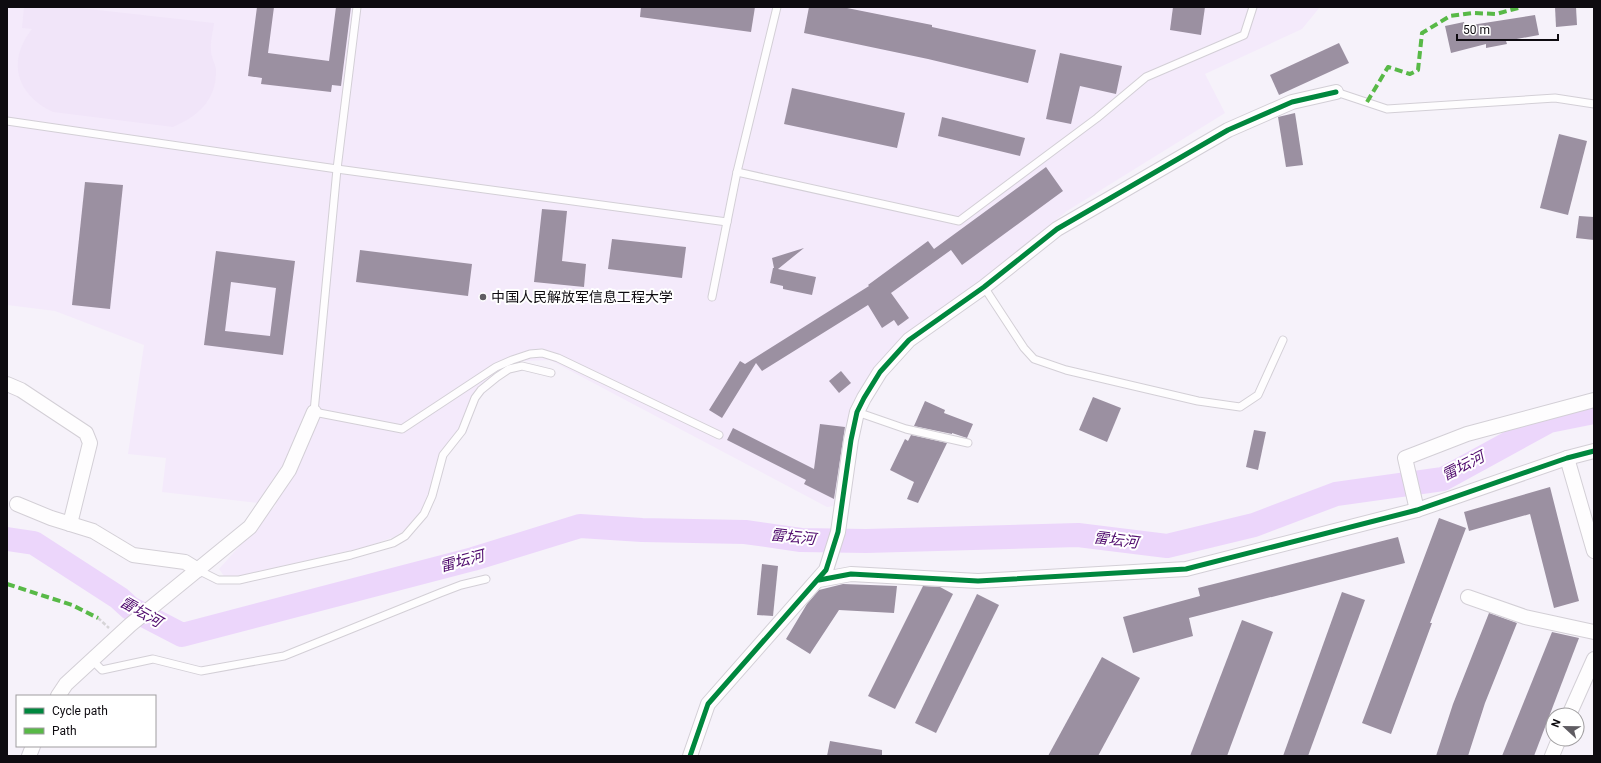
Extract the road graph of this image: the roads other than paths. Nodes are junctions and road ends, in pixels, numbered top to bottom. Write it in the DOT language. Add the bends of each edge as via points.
graph roads {
  1 [pos="357,7"];
  2 [pos="776,7"];
  3 [pos="1253,7"];
  4 [pos="1336,92"];
  5 [pos="1594,104"];
  6 [pos="7,121"];
  7 [pos="337,169"];
  8 [pos="737,172"];
  9 [pos="727,222"];
  10 [pos="984,287"];
  11 [pos="712,297"];
  12 [pos="1283,340"];
  13 [pos="551,373"];
  14 [pos="7,384"];
  15 [pos="1594,400"];
  16 [pos="314,412"];
  17 [pos="857,412"];
  18 [pos="719,435"];
  19 [pos="968,443"];
  20 [pos="1594,451"];
  21 [pos="1567,458"];
  22 [pos="17,504"];
  23 [pos="1417,510"];
  24 [pos="70,524"];
  25 [pos="1594,551"];
  26 [pos="198,570"];
  27 [pos="823,575"];
  28 [pos="486,579"];
  29 [pos="1468,597"];
  30 [pos="1594,632"];
  31 [pos="1594,659"];
  32 [pos="92,660"];
  33 [pos="59,695"];
  34 [pos="1573,707"];
  35 [pos="690,756"];
  1 -- 7 [label="lane"];
  2 -- 8 [label="lane"];
  3 -- 8 [label="lane" via="1244,36 1146,77 1097,118 959,221"];
  4 -- 5 [label="lane" via="1387,109 1555,98"];
  4 -- 10 [label="street" via="1292,102 1228,130 1057,229"];
  6 -- 7 [label="lane"];
  7 -- 9 [label="lane"];
  7 -- 16 [label="lane"];
  8 -- 9 [label="lane"];
  9 -- 11 [label="lane"];
  10 -- 12 [label="lane" via="1034,359 1066,370 1198,401 1240,407 1258,395"];
  10 -- 17 [label="street" via="909,340 880,372"];
  13 -- 26 [label="lane" via="522,366 509,369 481,390 475,398 462,431 443,455 432,496 424,514 399,540 351,555 239,580 218,580"];
  14 -- 24 [label="street" via="21,390 86,433 90,443"];
  15 -- 23 [label="street" via="1467,434 1405,458"];
  16 -- 18 [label="lane" via="402,429 496,367 530,354 542,353 558,358"];
  16 -- 26 [label="street" via="289,470 250,527"];
  17 -- 19 [label="lane" via="906,429"];
  17 -- 27 [label="street" via="838,532"];
  20 -- 21 [label="street"];
  21 -- 23 [label="street"];
  21 -- 25 [label="street"];
  22 -- 24 [label="street"];
  23 -- 27 [label="street" via="1186,569 978,582 851,574"];
  24 -- 26 [label="street" via="94,531 133,555 185,562"];
  26 -- 32 [label="street"];
  27 -- 35 [label="street" via="708,704"];
  28 -- 32 [label="lane" via="440,593 284,656 201,671 153,659 102,670"];
  29 -- 30 [label="street" via="1525,616"];
  31 -- 34 [label="street"];
  32 -- 33 [label="street" via="66,684"];
}
